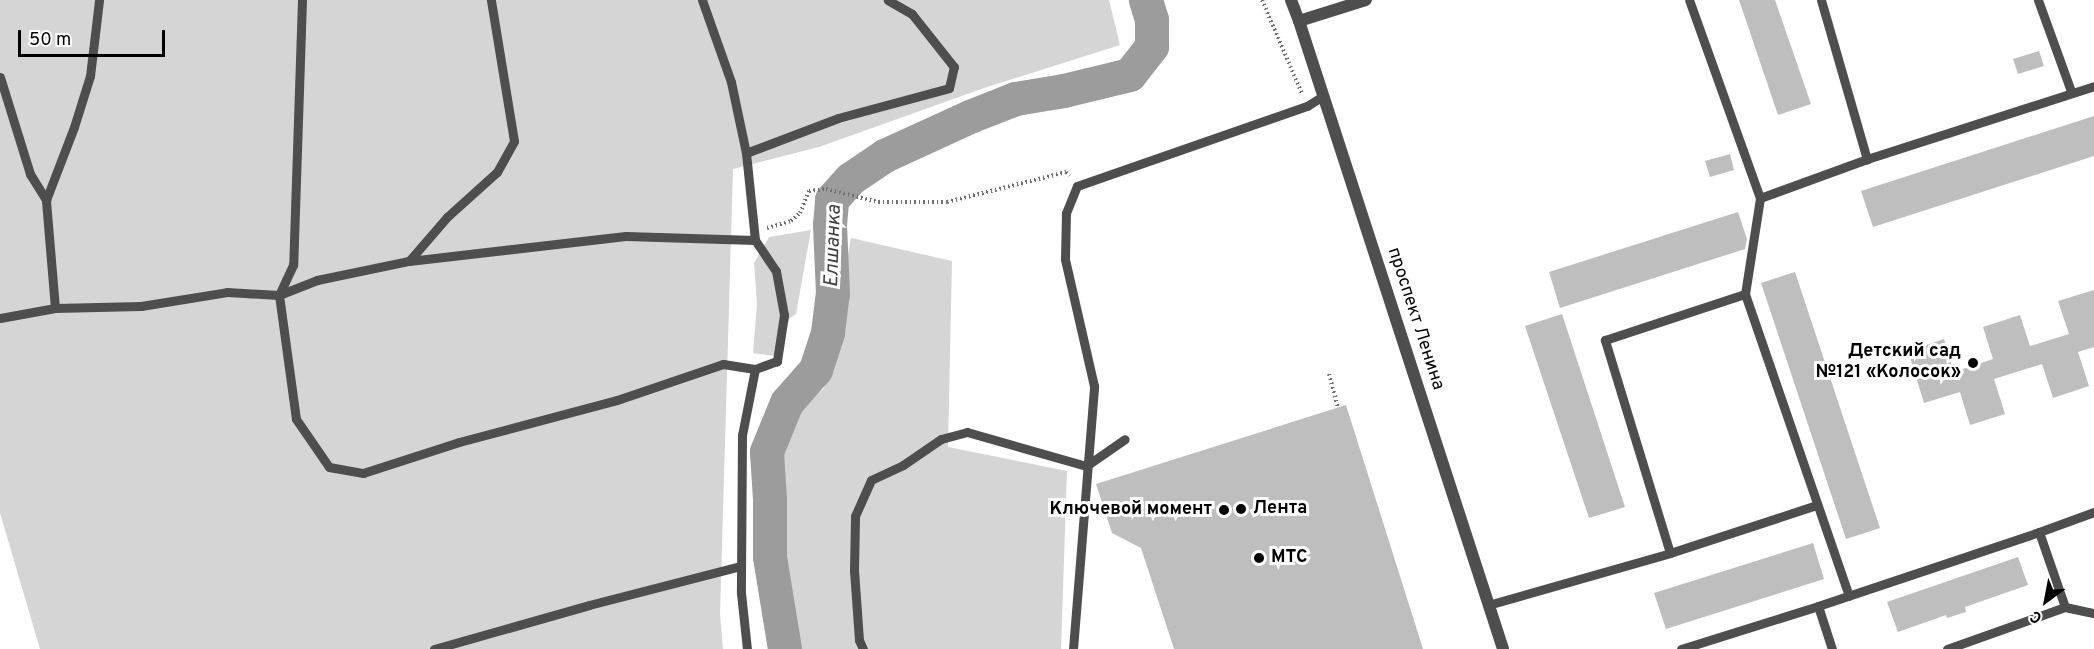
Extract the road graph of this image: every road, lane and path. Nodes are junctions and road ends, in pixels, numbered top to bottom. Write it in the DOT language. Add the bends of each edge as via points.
graph roads {
  1 [pos="99,0"];
  2 [pos="302,0"];
  3 [pos="491,0"];
  4 [pos="702,0"];
  5 [pos="888,0"];
  6 [pos="1262,0"];
  7 [pos="1292,0"];
  8 [pos="1366,0"];
  9 [pos="1689,0"];
  10 [pos="1821,0"];
  11 [pos="2038,0"];
  12 [pos="1299,21"];
  13 [pos="0,77"];
  14 [pos="2094,86"];
  15 [pos="2071,91"];
  16 [pos="1323,96"];
  17 [pos="1307,106"];
  18 [pos="746,153"];
  19 [pos="1867,159"];
  20 [pos="1077,186"];
  21 [pos="1760,198"];
  22 [pos="46,200"];
  23 [pos="754,236"];
  24 [pos="409,261"];
  25 [pos="1745,294"];
  26 [pos="279,295"];
  27 [pos="55,308"];
  28 [pos="0,318"];
  29 [pos="755,369"];
  30 [pos="1329,374"];
  31 [pos="1338,408"];
  32 [pos="1125,439"];
  33 [pos="1086,466"];
  34 [pos="1817,505"];
  35 [pos="2094,512"];
  36 [pos="2039,532"];
  37 [pos="1670,553"];
  38 [pos="741,566"];
  39 [pos="1849,596"];
  40 [pos="1488,605"];
  41 [pos="1818,606"];
  42 [pos="2065,607"];
  43 [pos="2094,613"];
  44 [pos="434,649"];
  45 [pos="747,649"];
  46 [pos="863,649"];
  47 [pos="1073,649"];
  48 [pos="1503,649"];
  49 [pos="1681,649"];
  50 [pos="1832,649"];
  51 [pos="1947,649"];
  1 -- 22 [label="lane" via="90,76"];
  2 -- 26 [label="lane" via="292,265"];
  3 -- 24 [label="lane" via="514,141 497,172 447,217"];
  4 -- 18 [label="lane" via="731,82"];
  5 -- 18 [label="lane" via="912,14 954,67 949,88 838,118"];
  6 -- 17 [label="path"];
  7 -- 12 [label="street, проспект Ленина"];
  8 -- 12 [label="street"];
  9 -- 21 [label="lane"];
  10 -- 19 [label="lane"];
  11 -- 15 [label="lane"];
  12 -- 16 [label="street, проспект Ленина"];
  13 -- 22 [label="lane" via="30,174"];
  14 -- 15 [label="lane"];
  15 -- 19 [label="lane"];
  16 -- 17 [label="lane"];
  16 -- 40 [label="street, проспект Ленина"];
  17 -- 20 [label="lane"];
  18 -- 23 [label="lane"];
  19 -- 21 [label="lane"];
  20 -- 23 [label="path" via="1066,172 947,202 878,201 826,189 809,191 800,213 791,221 772,229 760,228"];
  20 -- 33 [label="lane" via="1066,213 1065,259 1094,386"];
  21 -- 25 [label="lane"];
  22 -- 27 [label="lane"];
  23 -- 24 [label="lane" via="626,236"];
  23 -- 29 [label="lane" via="776,271 784,315 777,361"];
  24 -- 26 [label="lane" via="317,280"];
  25 -- 34 [label="lane"];
  25 -- 37 [label="lane" via="1605,340"];
  26 -- 27 [label="lane" via="228,292 141,306"];
  26 -- 29 [label="lane" via="296,419 329,467 363,473 459,442 617,400 723,364"];
  27 -- 28 [label="lane"];
  29 -- 38 [label="lane" via="742,435"];
  30 -- 31 [label="path"];
  32 -- 33 [label="lane"];
  33 -- 46 [label="lane" via="967,432 941,439 903,465 871,480 855,516 854,570"];
  33 -- 47 [label="lane"];
  34 -- 37 [label="lane"];
  34 -- 39 [label="lane"];
  35 -- 36 [label="lane"];
  36 -- 39 [label="lane"];
  36 -- 42 [label="lane"];
  37 -- 40 [label="lane"];
  38 -- 44 [label="lane"];
  38 -- 45 [label="lane"];
  39 -- 41 [label="lane"];
  40 -- 48 [label="street, проспект Ленина"];
  41 -- 49 [label="lane"];
  41 -- 50 [label="lane"];
  42 -- 43 [label="lane"];
  42 -- 51 [label="lane"];
}
